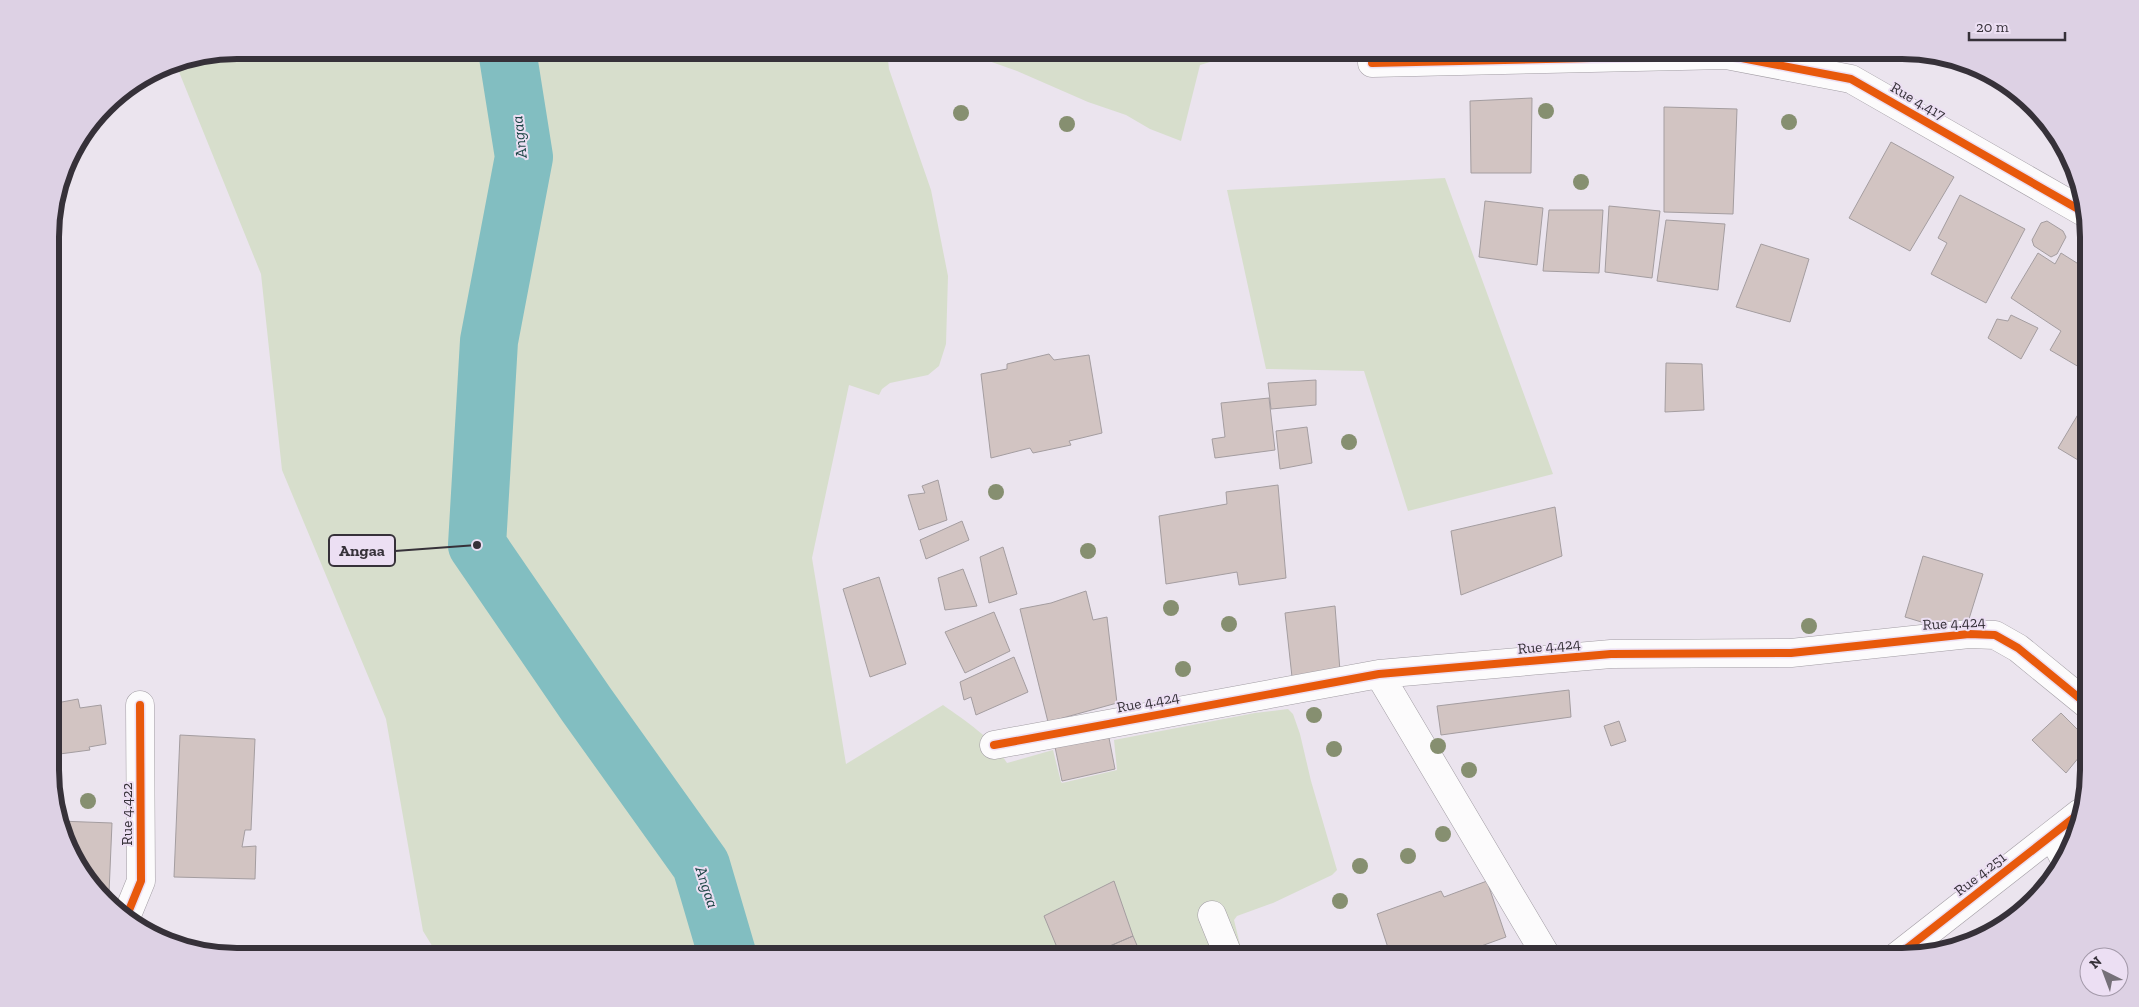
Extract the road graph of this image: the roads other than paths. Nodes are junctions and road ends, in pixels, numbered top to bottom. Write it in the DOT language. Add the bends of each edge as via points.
graph roads {
  1 [pos="1427,59"];
  2 [pos="1755,59"];
  3 [pos="1372,63"];
  4 [pos="2077,201"];
  5 [pos="1379,674"];
  6 [pos="2080,699"];
  7 [pos="140,705"];
  8 [pos="994,745"];
  9 [pos="2073,818"];
  10 [pos="2052,835"];
  11 [pos="2060,852"];
  12 [pos="129,912"];
  13 [pos="1212,915"];
  14 [pos="1225,948"];
  15 [pos="1542,948"];
  16 [pos="1908,948"];
  1 -- 3 [label="street, Rue 4.417"];
  2 -- 4 [label="street, Rue 4.417" via="1851,79"];
  5 -- 6 [label="street, Rue 4.424" via="1611,654 1791,652 1969,634 1994,635 2018,648"];
  5 -- 8 [label="street, Rue 4.424"];
  5 -- 15 [label="street"];
  7 -- 12 [label="street, Rue 4.422" via="141,881"];
  9 -- 10 [label="street, Rue 4.251"];
  10 -- 11 [label="street"];
  10 -- 16 [label="street, Rue 4.251"];
  13 -- 14 [label="street"];
}
